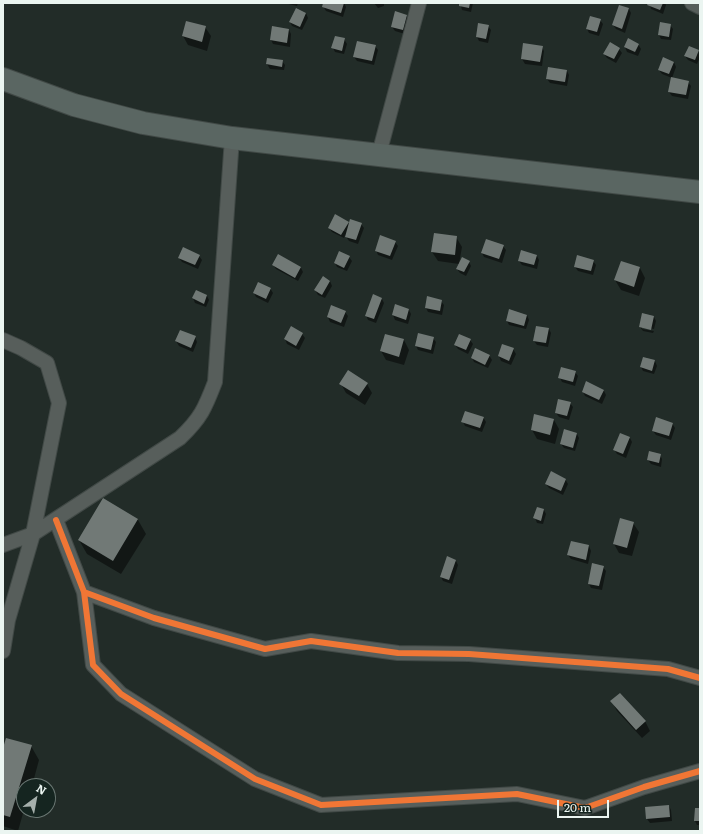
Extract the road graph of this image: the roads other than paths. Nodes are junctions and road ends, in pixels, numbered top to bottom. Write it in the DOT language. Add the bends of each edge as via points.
graph roads {
  1 [pos="419,3"];
  2 [pos="692,3"];
  3 [pos="700,7"];
  4 [pos="3,79"];
  5 [pos="232,138"];
  6 [pos="379,154"];
  7 [pos="700,192"];
  8 [pos="3,340"];
  9 [pos="56,520"];
  10 [pos="33,534"];
  11 [pos="3,545"];
  12 [pos="84,592"];
  13 [pos="3,651"];
  14 [pos="700,678"];
  15 [pos="700,770"];
  1 -- 6 [label="street"];
  2 -- 3 [label="street"];
  4 -- 5 [label="main road" via="82,107 143,123"];
  5 -- 6 [label="main road"];
  5 -- 9 [label="street" via="215,382 206,405 196,422 180,438"];
  6 -- 7 [label="main road"];
  8 -- 10 [label="street" via="47,363 59,403"];
  9 -- 10 [label="street"];
  9 -- 12 [label="street"];
  10 -- 11 [label="street"];
  10 -- 13 [label="street" via="8,620"];
  12 -- 14 [label="street" via="154,618 266,649 311,641 398,653 469,654 668,669"];
  12 -- 15 [label="street" via="94,665 121,694 255,779 322,805 517,794 585,808"];
}
